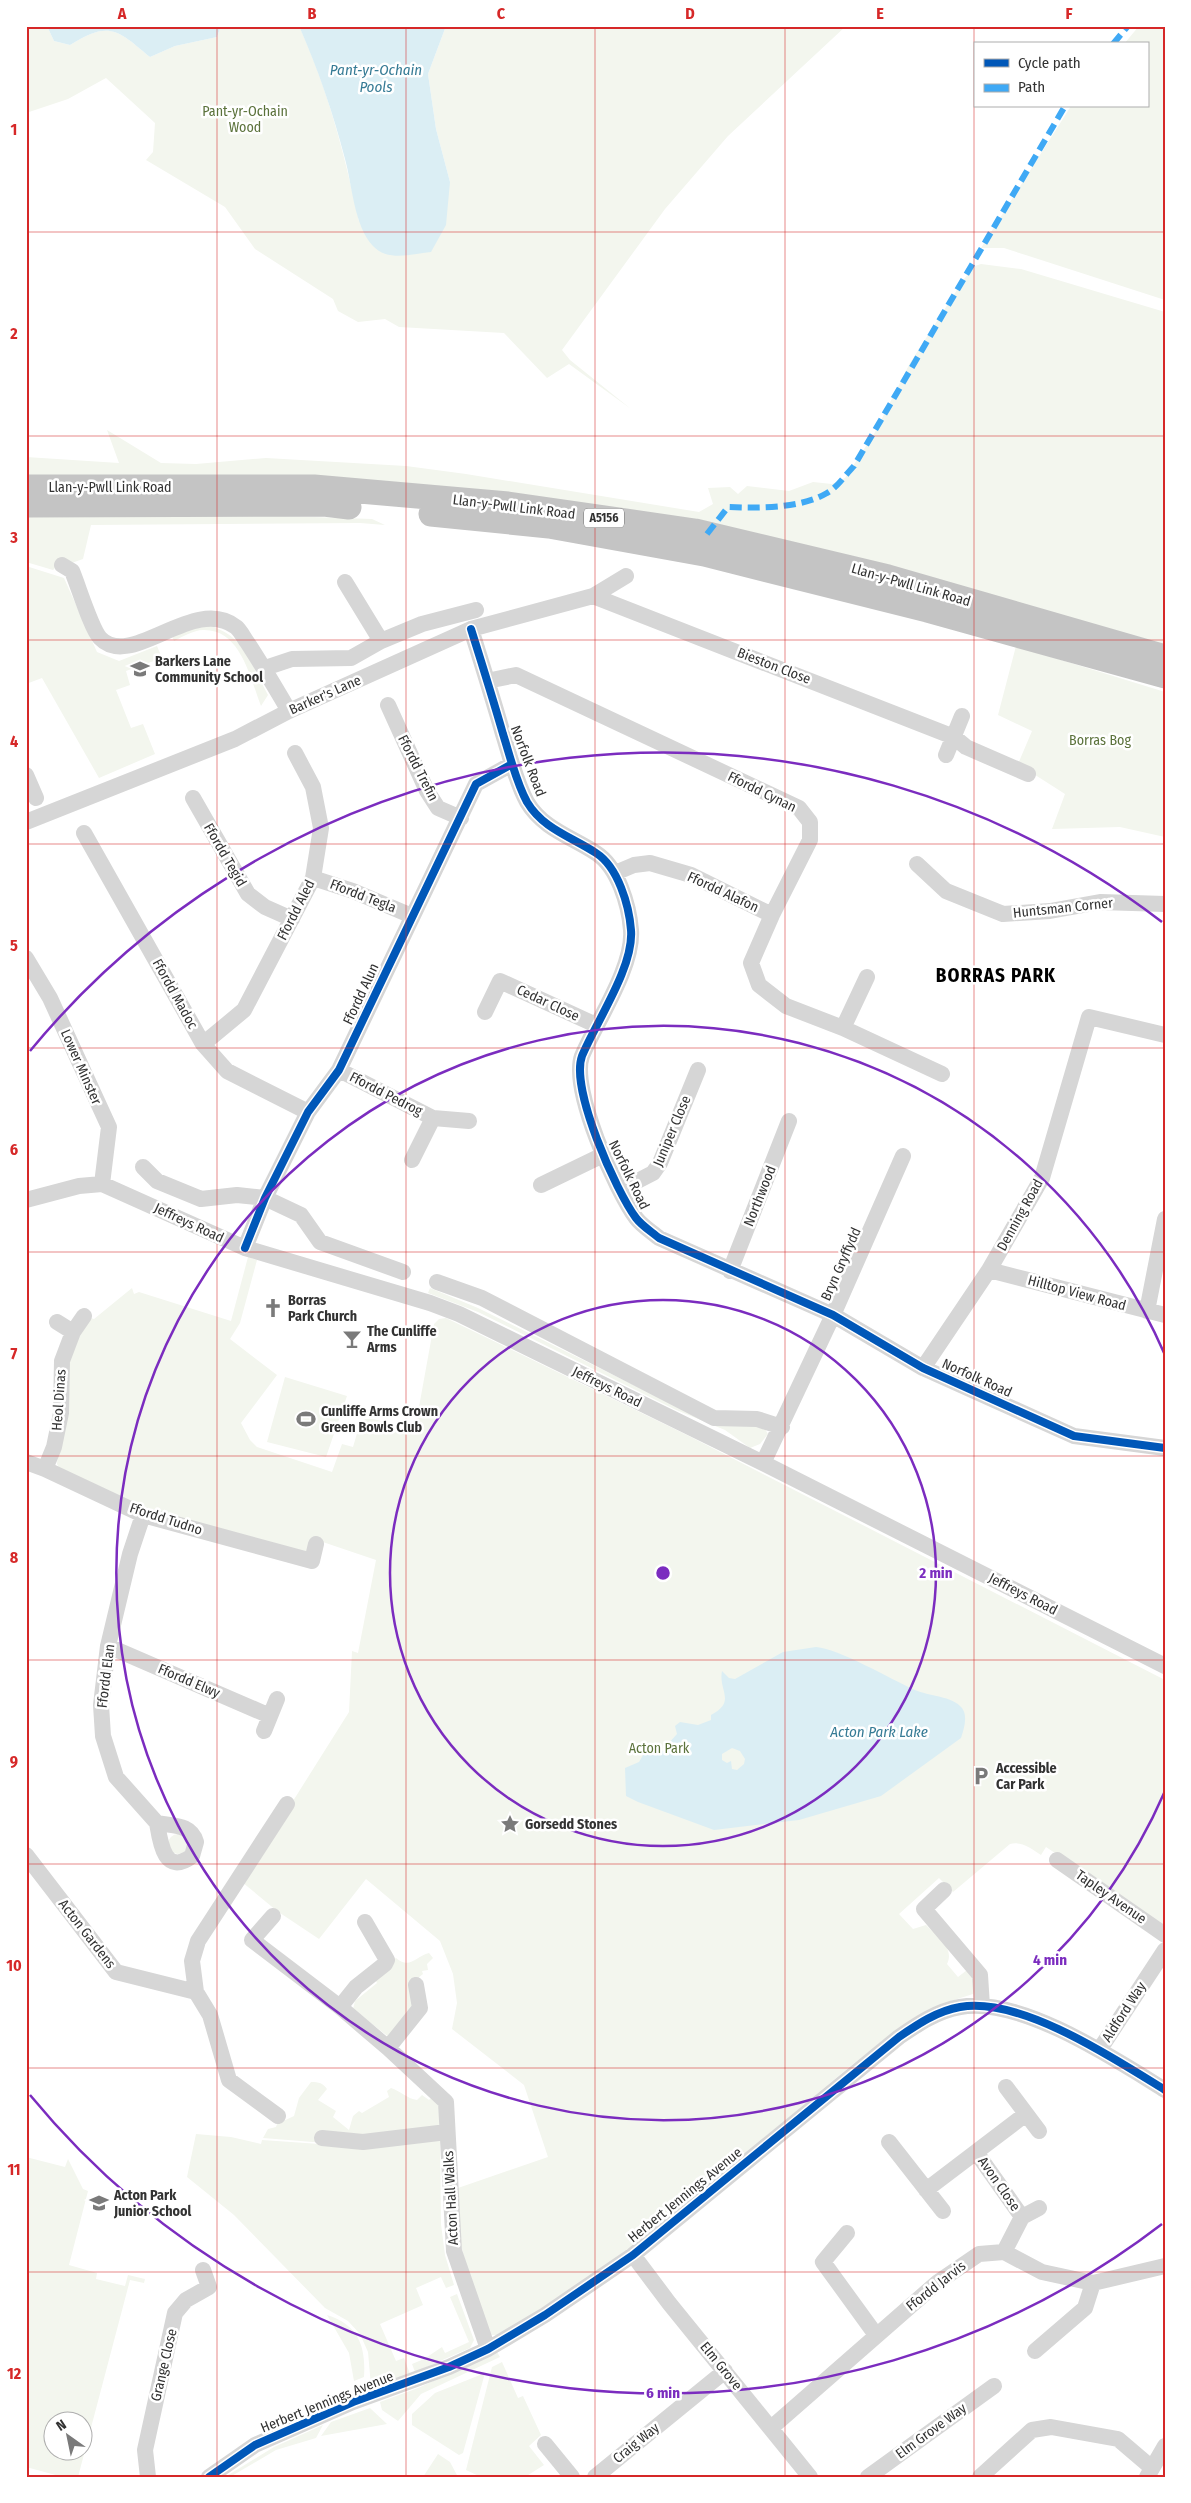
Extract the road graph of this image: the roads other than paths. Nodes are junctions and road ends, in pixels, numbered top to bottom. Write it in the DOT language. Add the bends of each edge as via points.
graph roads {
  1 [pos="26,486"];
  2 [pos="26,504"];
  3 [pos="62,565"];
  4 [pos="626,576"];
  5 [pos="353,587"];
  6 [pos="593,596"];
  7 [pos="467,607"];
  8 [pos="471,630"];
  9 [pos="381,641"];
  10 [pos="1165,658"];
  11 [pos="265,668"];
  12 [pos="1165,676"];
  13 [pos="487,681"];
  14 [pos="388,705"];
  15 [pos="289,711"];
  16 [pos="962,716"];
  17 [pos="954,737"];
  18 [pos="295,753"];
  19 [pos="946,755"];
  20 [pos="512,764"];
  21 [pos="1028,774"];
  22 [pos="26,775"];
  23 [pos="36,798"];
  24 [pos="193,798"];
  25 [pos="461,818"];
  26 [pos="26,822"];
  27 [pos="84,833"];
  28 [pos="917,864"];
  29 [pos="615,873"];
  30 [pos="313,878"];
  31 [pos="1165,904"];
  32 [pos="772,915"];
  33 [pos="412,916"];
  34 [pos="292,919"];
  35 [pos="26,958"];
  36 [pos="867,977"];
  37 [pos="485,1012"];
  38 [pos="596,1025"];
  39 [pos="844,1028"];
  40 [pos="1165,1035"];
  41 [pos="203,1044"];
  42 [pos="339,1070"];
  43 [pos="942,1074"];
  44 [pos="690,1077"];
  45 [pos="308,1112"];
  46 [pos="433,1118"];
  47 [pos="469,1121"];
  48 [pos="790,1121"];
  49 [pos="603,1155"];
  50 [pos="903,1156"];
  51 [pos="412,1160"];
  52 [pos="143,1166"];
  53 [pos="102,1184"];
  54 [pos="541,1185"];
  55 [pos="620,1190"];
  56 [pos="265,1198"];
  57 [pos="26,1200"];
  58 [pos="1165,1219"];
  59 [pos="245,1248"];
  60 [pos="989,1270"];
  61 [pos="730,1271"];
  62 [pos="403,1272"];
  63 [pos="437,1282"];
  64 [pos="1147,1311"];
  65 [pos="833,1315"];
  66 [pos="1165,1315"];
  67 [pos="84,1316"];
  68 [pos="57,1322"];
  69 [pos="73,1332"];
  70 [pos="923,1368"];
  71 [pos="782,1428"];
  72 [pos="1165,1448"];
  73 [pos="26,1462"];
  74 [pos="763,1464"];
  75 [pos="45,1469"];
  76 [pos="142,1514"];
  77 [pos="316,1544"];
  78 [pos="108,1646"];
  79 [pos="1165,1666"];
  80 [pos="277,1699"];
  81 [pos="287,1804"];
  82 [pos="157,1823"];
  83 [pos="175,1826"];
  84 [pos="160,1843"];
  85 [pos="26,1855"];
  86 [pos="1057,1860"];
  87 [pos="944,1890"];
  88 [pos="273,1916"];
  89 [pos="365,1922"];
  90 [pos="1165,1935"];
  91 [pos="1165,1950"];
  92 [pos="416,1985"];
  93 [pos="196,1992"];
  94 [pos="982,2006"];
  95 [pos="340,2007"];
  96 [pos="388,2048"];
  97 [pos="1100,2049"];
  98 [pos="1006,2087"];
  99 [pos="1165,2090"];
  100 [pos="1026,2114"];
  101 [pos="278,2116"];
  102 [pos="1039,2130"];
  103 [pos="447,2132"];
  104 [pos="322,2138"];
  105 [pos="889,2142"];
  106 [pos="976,2152"];
  107 [pos="926,2190"];
  108 [pos="1039,2208"];
  109 [pos="943,2211"];
  110 [pos="1022,2217"];
  111 [pos="847,2233"];
  112 [pos="1004,2252"];
  113 [pos="633,2255"];
  114 [pos="1165,2266"];
  115 [pos="203,2270"];
  116 [pos="1093,2284"];
  117 [pos="876,2336"];
  118 [pos="488,2349"];
  119 [pos="1035,2351"];
  120 [pos="724,2371"];
  121 [pos="994,2386"];
  122 [pos="771,2428"];
  123 [pos="545,2444"];
  124 [pos="1165,2446"];
  125 [pos="1150,2472"];
  126 [pos="807,2476"];
  127 [pos="148,2477"];
  128 [pos="208,2477"];
  129 [pos="572,2477"];
  130 [pos="595,2477"];
  131 [pos="868,2477"];
  132 [pos="980,2477"];
  1 -- 10 [label="highway, Llan-y-Pwll Link Road / A5156" via="314,487 508,504 695,531 888,577"];
  2 -- 12 [label="highway, Llan-y-Pwll Link Road / A5156" via="324,504 549,526 723,558"];
  3 -- 11 [label="street" via="72,571 99,637 111,646 127,646 202,617 217,619 236,627"];
  4 -- 6 [label="street, Barker's Lane"];
  5 -- 9 [label="street"];
  6 -- 8 [label="street, Barker's Lane"];
  6 -- 17 [label="street, Bieston Close"];
  7 -- 9 [label="street"];
  8 -- 13 [label="street, Norfolk Road"];
  8 -- 15 [label="street, Barker's Lane"];
  9 -- 11 [label="street" via="351,658 292,659"];
  11 -- 15 [label="street"];
  13 -- 20 [label="street, Norfolk Road"];
  13 -- 32 [label="street, Ffordd Cynan" via="516,675 799,808 810,822 810,840"];
  14 -- 25 [label="street, Ffordd Trefin" via="427,791 438,808"];
  15 -- 26 [label="street, Barker's Lane" via="235,739"];
  16 -- 17 [label="street"];
  17 -- 19 [label="street"];
  17 -- 21 [label="street, Bieston Close" via="966,746"];
  18 -- 30 [label="street, Ffordd Aled" via="312,788 321,828"];
  20 -- 25 [label="street, Ffordd Alun" via="476,784"];
  20 -- 29 [label="street, Norfolk Road" via="528,802 548,826 598,854"];
  22 -- 23 [label="street"];
  24 -- 34 [label="street, Ffordd Tegid" via="248,894 265,907"];
  25 -- 33 [label="street, Ffordd Alun"];
  27 -- 41 [label="street, Ffordd Madoc"];
  28 -- 31 [label="street, Huntsman Corner" via="946,891 1003,914 1050,911 1100,902"];
  29 -- 32 [label="street, Ffordd Alafon" via="650,863 691,875"];
  29 -- 38 [label="street, Norfolk Road" via="630,921 630,948"];
  30 -- 33 [label="street, Ffordd Tegla"];
  30 -- 34 [label="street, Ffordd Aled"];
  32 -- 39 [label="street, Ffordd Cynan" via="751,963 759,985 786,1006"];
  33 -- 42 [label="street, Ffordd Alun"];
  34 -- 41 [label="street, Ffordd Aled" via="244,1010"];
  35 -- 53 [label="street, Lower Minster" via="50,998 108,1127"];
  36 -- 39 [label="street"];
  37 -- 38 [label="street, Cedar Close" via="503,976"];
  38 -- 49 [label="street, Norfolk Road" via="581,1059 582,1094"];
  39 -- 43 [label="street, Ffordd Cynan"];
  40 -- 60 [label="street, Denning Road" via="1089,1017 1042,1178"];
  41 -- 45 [label="street, Ffordd Madoc" via="227,1071"];
  42 -- 45 [label="street, Ffordd Alun"];
  42 -- 46 [label="street, Ffordd Pedrog"];
  44 -- 55 [label="street, Juniper Close" via="660,1163 653,1173"];
  45 -- 56 [label="street, Ffordd Alun"];
  46 -- 47 [label="street, Ffordd Pedrog"];
  46 -- 51 [label="street, Ffordd Pedrog"];
  48 -- 61 [label="street, Northwood"];
  49 -- 54 [label="street"];
  49 -- 55 [label="street, Norfolk Road"];
  50 -- 65 [label="street, Bryn Gryffydd"];
  52 -- 56 [label="street, Jeffreys Road" via="157,1181 200,1199 237,1195"];
  53 -- 57 [label="street, Jeffreys Road" via="79,1186"];
  53 -- 59 [label="street, Jeffreys Road"];
  55 -- 61 [label="street, Norfolk Road" via="637,1219 659,1238"];
  56 -- 59 [label="street, Ffordd Alun"];
  56 -- 62 [label="street, Jeffreys Road" via="301,1215 320,1242"];
  58 -- 64 [label="street"];
  59 -- 74 [label="street, Jeffreys Road" via="459,1314"];
  60 -- 64 [label="street, Hilltop View Road"];
  60 -- 70 [label="street, Denning Road"];
  61 -- 65 [label="street, Norfolk Road"];
  63 -- 71 [label="street, Jeffreys Road" via="482,1298 714,1418 757,1419"];
  64 -- 66 [label="street, Hilltop View Road"];
  65 -- 70 [label="street, Norfolk Road"];
  65 -- 71 [label="street, Bryn Gryffydd"];
  67 -- 69 [label="street, Heol Dinas"];
  68 -- 69 [label="street"];
  69 -- 75 [label="street, Heol Dinas" via="62,1361 61,1414"];
  70 -- 72 [label="street, Norfolk Road" via="1074,1436"];
  71 -- 74 [label="street, Bryn Gryffydd"];
  73 -- 75 [label="street, Ffordd Tudno"];
  74 -- 79 [label="street, Jeffreys Road"];
  75 -- 76 [label="street, Ffordd Tudno"];
  76 -- 77 [label="street, Ffordd Tudno" via="310,1568"];
  76 -- 78 [label="street, Ffordd Elan"];
  78 -- 80 [label="street, Ffordd Elwy" via="267,1723"];
  78 -- 82 [label="street, Ffordd Elan" via="101,1705 103,1736 116,1777"];
  81 -- 93 [label="street" via="198,1941 192,1961"];
  82 -- 83 [label="street"];
  82 -- 84 [label="street"];
  83 -- 84 [label="street" via="165,1832"];
  83 -- 84 [label="street" via="187,1828 194,1836 196,1847 192,1856 181,1861 170,1860"];
  85 -- 93 [label="street, Acton Gardens" via="116,1972"];
  86 -- 90 [label="street, Tapley Avenue"];
  87 -- 94 [label="street" via="924,1909 980,1975"];
  88 -- 95 [label="street, Acton Hall Walks" via="252,1940"];
  89 -- 95 [label="street" via="387,1960 356,1987"];
  91 -- 97 [label="street, Aldford Way"];
  92 -- 96 [label="street" via="420,2008"];
  93 -- 101 [label="street" via="210,2015 229,2080"];
  94 -- 97 [label="street, Herbert Jennings Avenue" via="1032,2017"];
  94 -- 113 [label="street, Herbert Jennings Avenue" via="960,2007 940,2013 899,2037"];
  95 -- 96 [label="street, Acton Hall Walks"];
  96 -- 103 [label="street, Acton Hall Walks" via="444,2098 448,2114"];
  97 -- 99 [label="street, Herbert Jennings Avenue"];
  98 -- 100 [label="street"];
  100 -- 102 [label="street"];
  100 -- 106 [label="street, Avon Close"];
  103 -- 104 [label="street, Acton Hall Walks" via="363,2142"];
  103 -- 118 [label="street, Acton Hall Walks" via="454,2251"];
  105 -- 107 [label="street"];
  106 -- 107 [label="street, Avon Close"];
  106 -- 110 [label="street, Avon Close"];
  107 -- 109 [label="street"];
  108 -- 110 [label="street, Avon Close"];
  110 -- 112 [label="street, Avon Close"];
  111 -- 117 [label="street" via="823,2262"];
  112 -- 116 [label="street" via="1042,2272"];
  112 -- 117 [label="street, Ffordd Jarvis" via="979,2254 938,2282"];
  113 -- 118 [label="street, Herbert Jennings Avenue" via="561,2305"];
  113 -- 120 [label="street, Elm Grove"];
  114 -- 116 [label="street"];
  115 -- 127 [label="street, Grange Close" via="209,2287 186,2300 175,2314 145,2450"];
  116 -- 119 [label="street" via="1085,2308"];
  117 -- 122 [label="street, Ffordd Jarvis"];
  118 -- 128 [label="street, Herbert Jennings Avenue" via="255,2445"];
  120 -- 122 [label="street, Elm Grove"];
  120 -- 130 [label="street, Craig Way"];
  121 -- 131 [label="street, Elm Grove Way"];
  122 -- 126 [label="street, Elm Grove"];
  123 -- 129 [label="street"];
  124 -- 125 [label="street"];
  125 -- 132 [label="street" via="1118,2439 1051,2427 1032,2430"];
}
